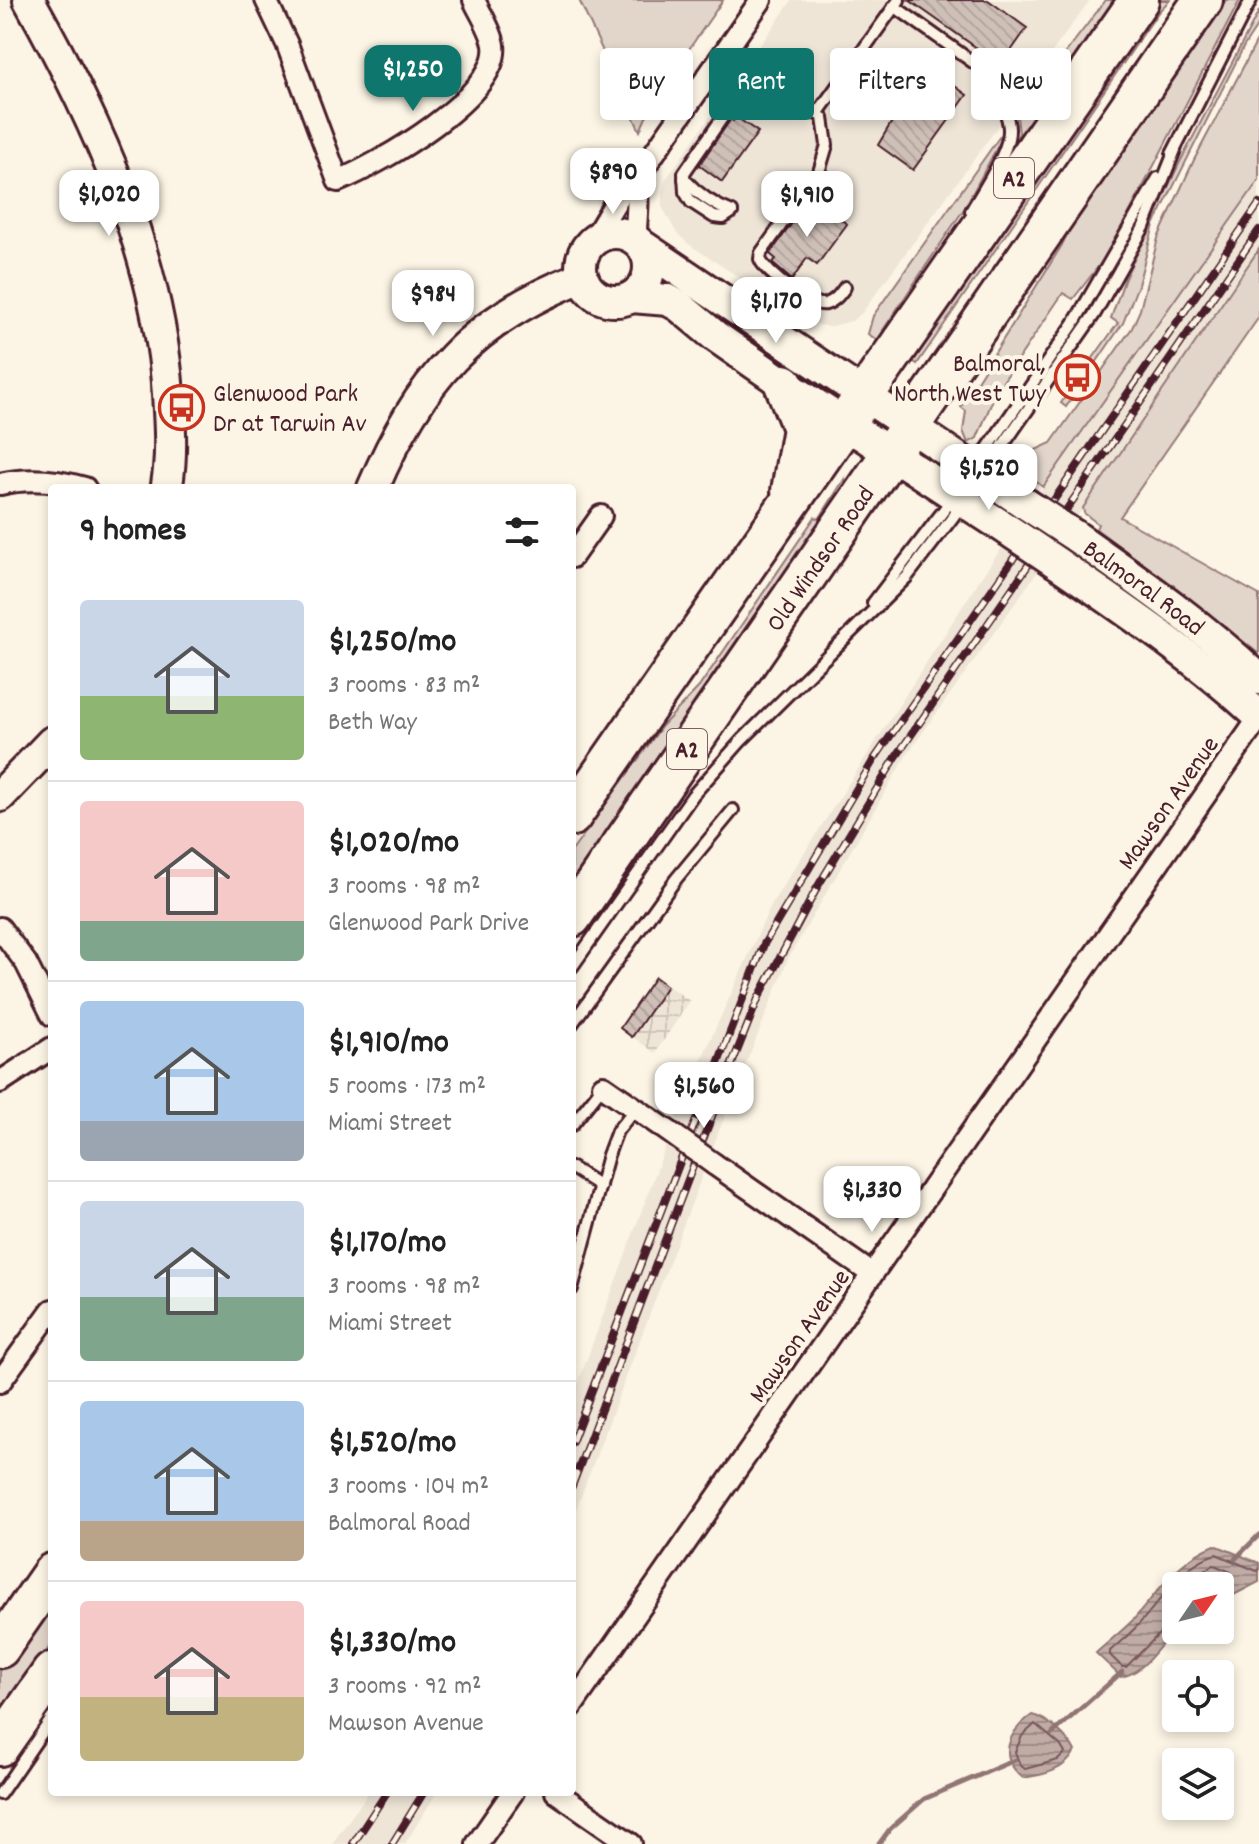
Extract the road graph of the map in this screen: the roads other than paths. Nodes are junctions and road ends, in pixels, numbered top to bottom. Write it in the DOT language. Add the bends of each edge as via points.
graph roads {
  1 [pos="29,0"];
  2 [pos="266,0"];
  3 [pos="474,0"];
  4 [pos="761,0"];
  5 [pos="1139,0"];
  6 [pos="1203,0"];
  7 [pos="1251,0"];
  8 [pos="897,3"];
  9 [pos="720,120"];
  10 [pos="634,182"];
  11 [pos="732,212"];
  12 [pos="967,217"];
  13 [pos="593,240"];
  14 [pos="640,243"];
  15 [pos="582,277"];
  16 [pos="845,287"];
  17 [pos="632,297"];
  18 [pos="784,384"];
  19 [pos="854,409"];
  20 [pos="899,440"];
  21 [pos="978,472"];
  22 [pos="0,484"];
  23 [pos="66,484"];
  24 [pos="163,484"];
  25 [pos="375,484"];
  26 [pos="960,498"];
  27 [pos="789,502"];
  28 [pos="601,516"];
  29 [pos="576,551"];
  30 [pos="1259,679"];
  31 [pos="1259,717"];
  32 [pos="48,746"];
  33 [pos="0,796"];
  34 [pos="576,810"];
  35 [pos="733,810"];
  36 [pos="576,911"];
  37 [pos="0,928"];
  38 [pos="576,961"];
  39 [pos="48,1007"];
  40 [pos="576,1018"];
  41 [pos="48,1050"];
  42 [pos="0,1082"];
  43 [pos="603,1086"];
  44 [pos="635,1109"];
  45 [pos="576,1120"];
  46 [pos="576,1171"];
  47 [pos="600,1186"];
  48 [pos="576,1274"];
  49 [pos="872,1274"];
  50 [pos="48,1316"];
  51 [pos="0,1382"];
  52 [pos="48,1579"];
  53 [pos="0,1648"];
  54 [pos="48,1678"];
  55 [pos="576,1700"];
  56 [pos="48,1724"];
  57 [pos="0,1746"];
  58 [pos="0,1794"];
  59 [pos="510,1796"];
  60 [pos="562,1796"];
  61 [pos="477,1844"];
  62 [pos="631,1844"];
  1 -- 24 [label="street" via="115,177 147,270 167,382 171,453"];
  2 -- 3 [label="street" via="338,181 368,169 442,120 488,76 494,44"];
  4 -- 10 [label="street"];
  5 -- 19 [label="highway, A2" via="952,257"];
  6 -- 20 [label="highway, Old Windsor Road / A2"];
  7 -- 21 [label="lane" via="1115,280 1073,349"];
  8 -- 12 [label="lane" via="998,80 1009,137"];
  8 -- 16 [label="lane" via="820,116 827,145 819,172 761,253 766,270 817,304 828,304"];
  9 -- 11 [label="lane" via="687,166 685,192 714,217"];
  10 -- 13 [label="street" via="624,188"];
  10 -- 14 [label="street"];
  13 -- 14 [label="street" via="613,232"];
  13 -- 15 [label="street" via="582,257"];
  14 -- 17 [label="street" via="650,268"];
  14 -- 19 [label="street"];
  15 -- 17 [label="street" via="597,296 620,301"];
  15 -- 25 [label="street" via="531,299 451,358 409,412"];
  17 -- 18 [label="street" via="679,306"];
  18 -- 19 [label="street"];
  18 -- 27 [label="highway" via="802,428"];
  19 -- 20 [label="street"];
  19 -- 27 [label="highway, A2"];
  20 -- 21 [label="street, Balmoral Road"];
  20 -- 26 [label="street, Balmoral Road"];
  20 -- 36 [label="highway, Old Windsor Road / A2"];
  21 -- 26 [label="lane"];
  21 -- 30 [label="street, Balmoral Road, bridge" via="1223,645"];
  22 -- 23 [label="street"];
  26 -- 31 [label="street, Balmoral Road, bridge" via="1154,629"];
  26 -- 38 [label="lane" via="907,577 693,795"];
  27 -- 34 [label="highway, A2"];
  28 -- 29 [label="street"];
  31 -- 49 [label="street, Mawson Avenue"];
  32 -- 33 [label="street"];
  35 -- 40 [label="lane" via="676,879"];
  37 -- 39 [label="street" via="26,963"];
  41 -- 42 [label="street"];
  43 -- 44 [label="street"];
  43 -- 45 [label="lane"];
  44 -- 47 [label="lane" via="617,1131"];
  44 -- 49 [label="street, bridge"];
  46 -- 47 [label="lane"];
  47 -- 48 [label="lane"];
  49 -- 55 [label="street, Mawson Avenue"];
  50 -- 51 [label="street"];
  52 -- 53 [label="highway"];
  54 -- 57 [label="highway"];
  56 -- 58 [label="lane"];
  59 -- 61 [label="street"];
  60 -- 62 [label="street"];
}
